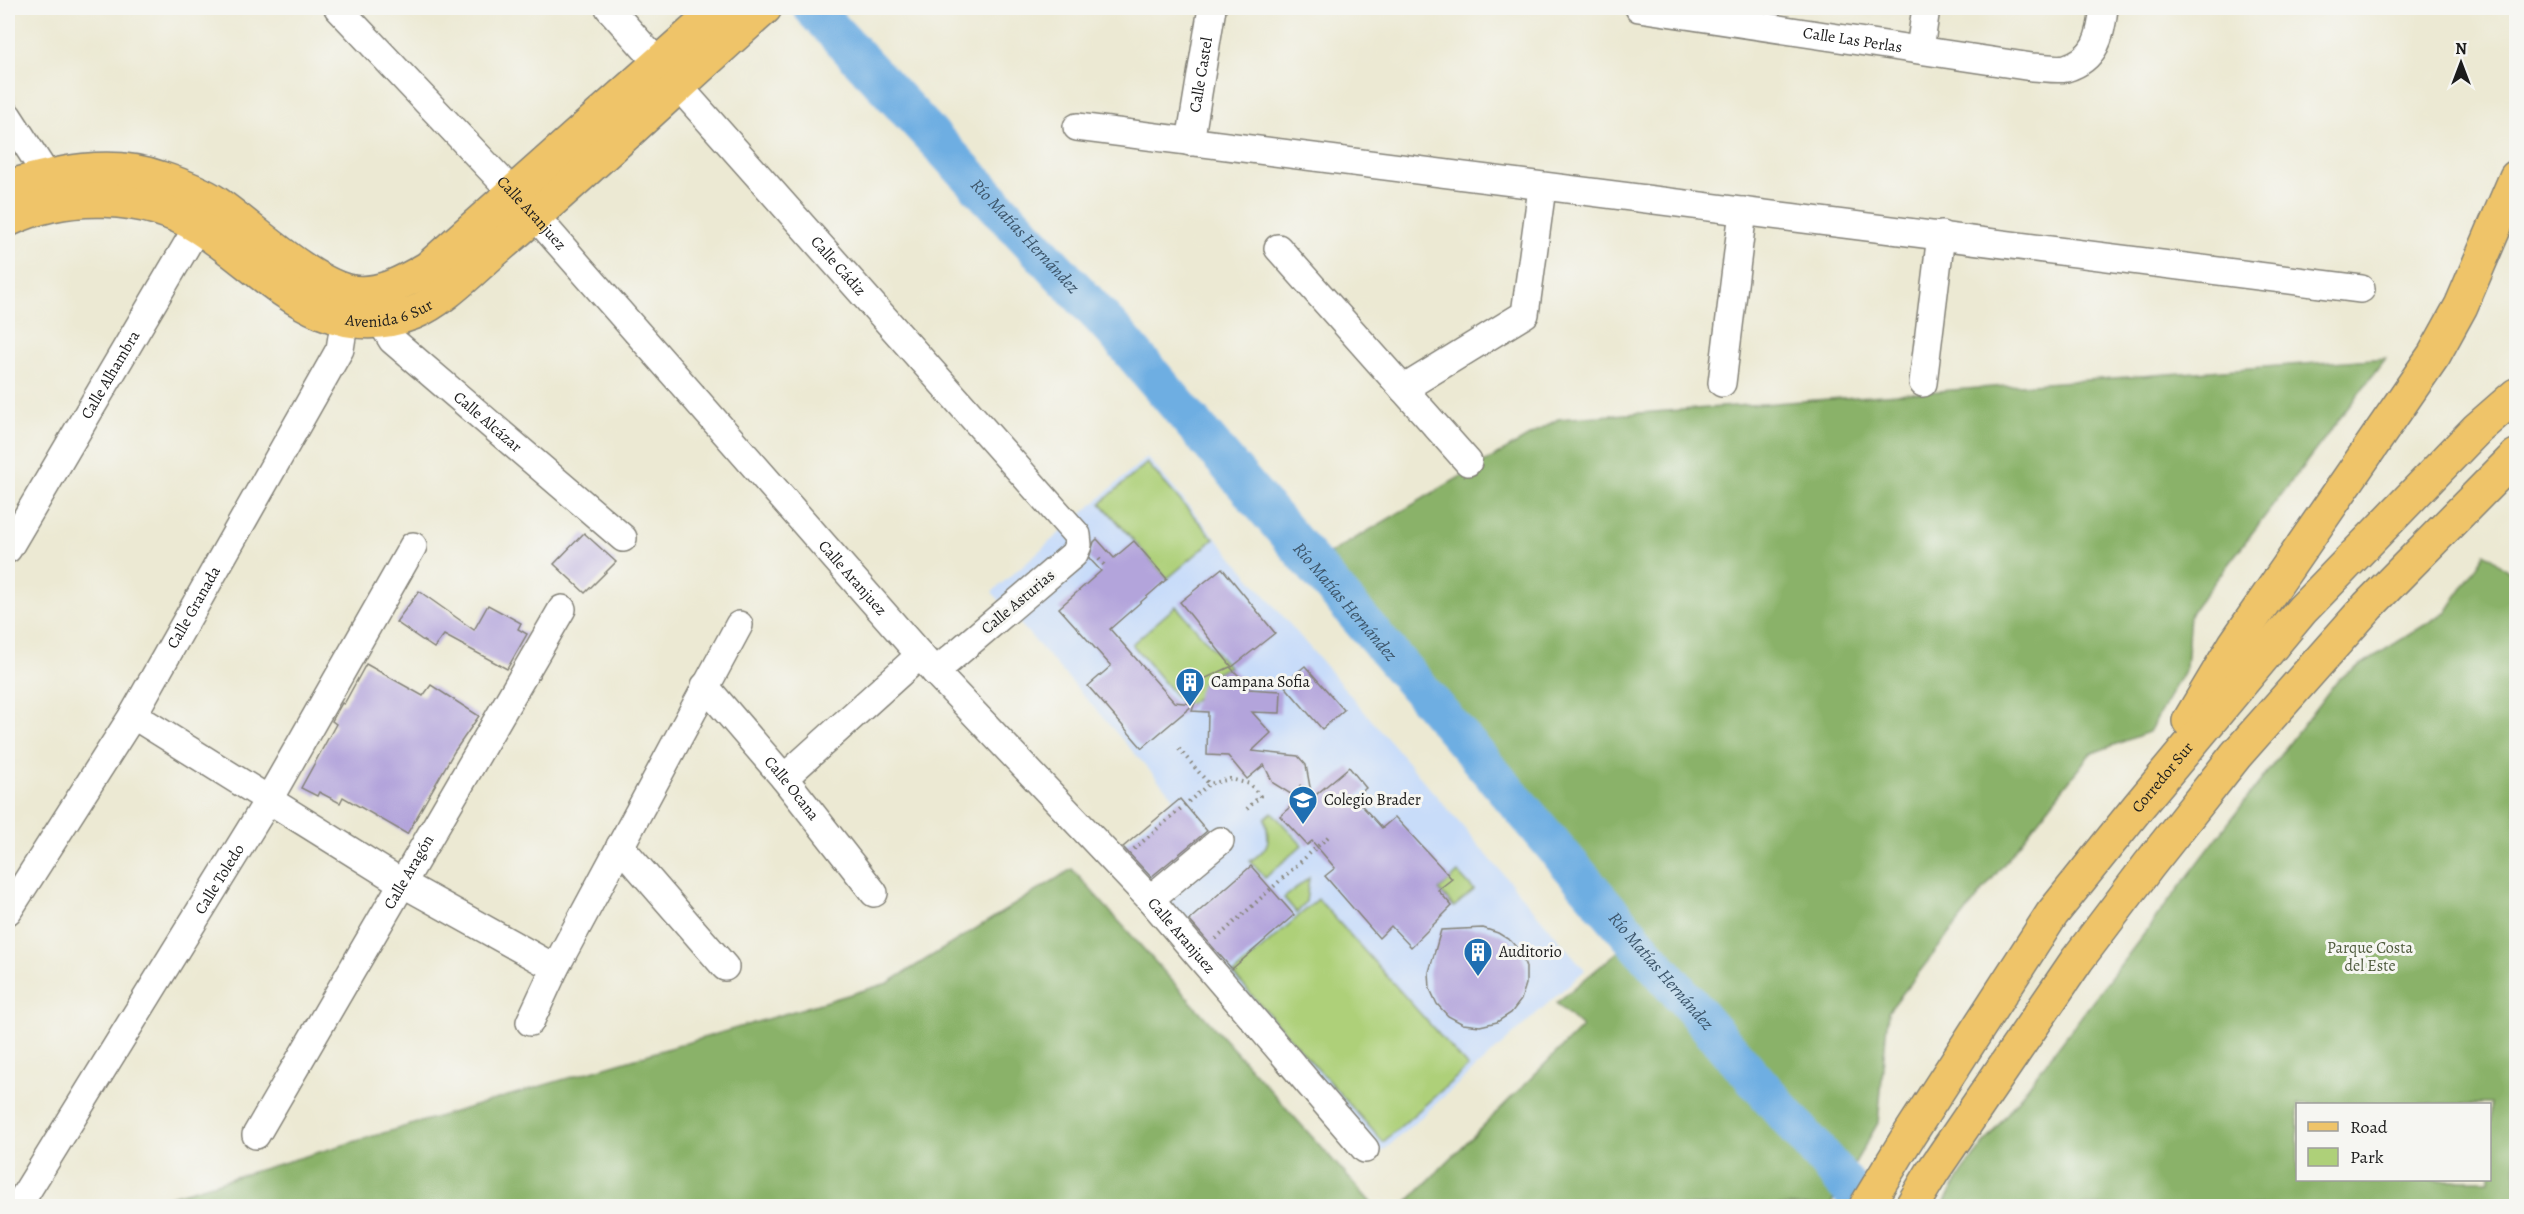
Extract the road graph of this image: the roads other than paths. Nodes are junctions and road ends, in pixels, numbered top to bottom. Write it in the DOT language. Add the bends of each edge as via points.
graph roads {
  1 [pos="338,8"];
  2 [pos="609,8"];
  3 [pos="720,8"];
  4 [pos="765,8"];
  5 [pos="1212,8"];
  6 [pos="1639,8"];
  7 [pos="1926,8"];
  8 [pos="2104,8"];
  9 [pos="1748,16"];
  10 [pos="701,45"];
  11 [pos="1920,49"];
  12 [pos="669,74"];
  13 [pos="8,116"];
  14 [pos="1077,127"];
  15 [pos="1190,142"];
  16 [pos="2517,177"];
  17 [pos="8,187"];
  18 [pos="1542,188"];
  19 [pos="49,190"];
  20 [pos="512,193"];
  21 [pos="1743,211"];
  22 [pos="205,214"];
  23 [pos="535,216"];
  24 [pos="8,220"];
  25 [pos="1941,235"];
  26 [pos="1278,248"];
  27 [pos="2361,289"];
  28 [pos="364,306"];
  29 [pos="1722,383"];
  30 [pos="1923,383"];
  31 [pos="1403,389"];
  32 [pos="2517,395"];
  33 [pos="2517,456"];
  34 [pos="1468,462"];
  35 [pos="1068,525"];
  36 [pos="624,538"];
  37 [pos="413,546"];
  38 [pos="8,549"];
  39 [pos="562,609"];
  40 [pos="739,625"];
  41 [pos="928,663"];
  42 [pos="705,686"];
  43 [pos="133,715"];
  44 [pos="784,778"];
  45 [pos="269,799"];
  46 [pos="2138,807"];
  47 [pos="1220,841"];
  48 [pos="620,846"];
  49 [pos="402,883"];
  50 [pos="874,893"];
  51 [pos="1150,899"];
  52 [pos="8,911"];
  53 [pos="725,967"];
  54 [pos="555,968"];
  55 [pos="530,1022"];
  56 [pos="256,1135"];
  57 [pos="1365,1149"];
  58 [pos="18,1206"];
  59 [pos="1866,1206"];
  60 [pos="1912,1206"];
  1 -- 20 [label="street, Calle Aranjuez"];
  2 -- 12 [label="street, Calle Cádiz"];
  3 -- 10 [label="main road"];
  4 -- 10 [label="main road"];
  5 -- 15 [label="street, Calle Castel"];
  6 -- 9 [label="street, Calle Las Perlas"];
  7 -- 11 [label="street"];
  8 -- 11 [label="street, Calle Las Perlas" via="2101,33 2088,57 2064,69"];
  9 -- 11 [label="street, Calle Las Perlas"];
  10 -- 12 [label="main road, Avenida 6 Sur"];
  12 -- 20 [label="main road, Avenida 6 Sur"];
  12 -- 23 [label="main road, Avenida 6 Sur"];
  12 -- 35 [label="street, Calle Cádiz"];
  13 -- 19 [label="street"];
  14 -- 15 [label="street"];
  15 -- 18 [label="street"];
  16 -- 46 [label="main road" via="2465,297 2434,355 2235,644"];
  17 -- 19 [label="main road, Avenida 6 Sur"];
  18 -- 21 [label="street"];
  18 -- 31 [label="street" via="1525,315"];
  19 -- 22 [label="main road, Avenida 6 Sur"];
  19 -- 24 [label="main road, Avenida 6 Sur"];
  20 -- 23 [label="street, Calle Aranjuez"];
  20 -- 28 [label="main road, Avenida 6 Sur" via="428,267"];
  21 -- 25 [label="street"];
  21 -- 29 [label="street"];
  22 -- 28 [label="main road, Avenida 6 Sur" via="314,310"];
  22 -- 38 [label="street, Calle Alhambra"];
  23 -- 28 [label="main road, Avenida 6 Sur" via="415,313"];
  23 -- 41 [label="street, Calle Aranjuez"];
  25 -- 27 [label="street"];
  25 -- 30 [label="street"];
  26 -- 31 [label="street"];
  28 -- 36 [label="street, Calle Alcázar" via="392,340"];
  28 -- 43 [label="street, Calle Granada"];
  31 -- 34 [label="street"];
  32 -- 46 [label="main road, Corredor Sur" via="2477,429 2302,610"];
  33 -- 60 [label="main road" via="2368,606 2236,755 2077,960"];
  35 -- 41 [label="street, Calle Asturias" via="1077,535 1074,554"];
  37 -- 45 [label="street, Calle Toledo"];
  39 -- 49 [label="street, Calle Aragón"];
  40 -- 42 [label="street"];
  41 -- 44 [label="street"];
  41 -- 51 [label="street, Calle Aranjuez" via="1118,856"];
  42 -- 44 [label="street, Calle Ocana"];
  42 -- 48 [label="street"];
  43 -- 45 [label="street"];
  43 -- 52 [label="street, Calle Granada"];
  44 -- 50 [label="street, Calle Ocana"];
  45 -- 49 [label="street"];
  45 -- 58 [label="street, Calle Toledo"];
  46 -- 59 [label="main road, Corredor Sur" via="2052,914"];
  47 -- 51 [label="street"];
  48 -- 53 [label="street"];
  48 -- 54 [label="street"];
  49 -- 54 [label="street"];
  49 -- 56 [label="street, Calle Aragón"];
  51 -- 57 [label="street, Calle Aranjuez"];
  54 -- 55 [label="street"];
}
